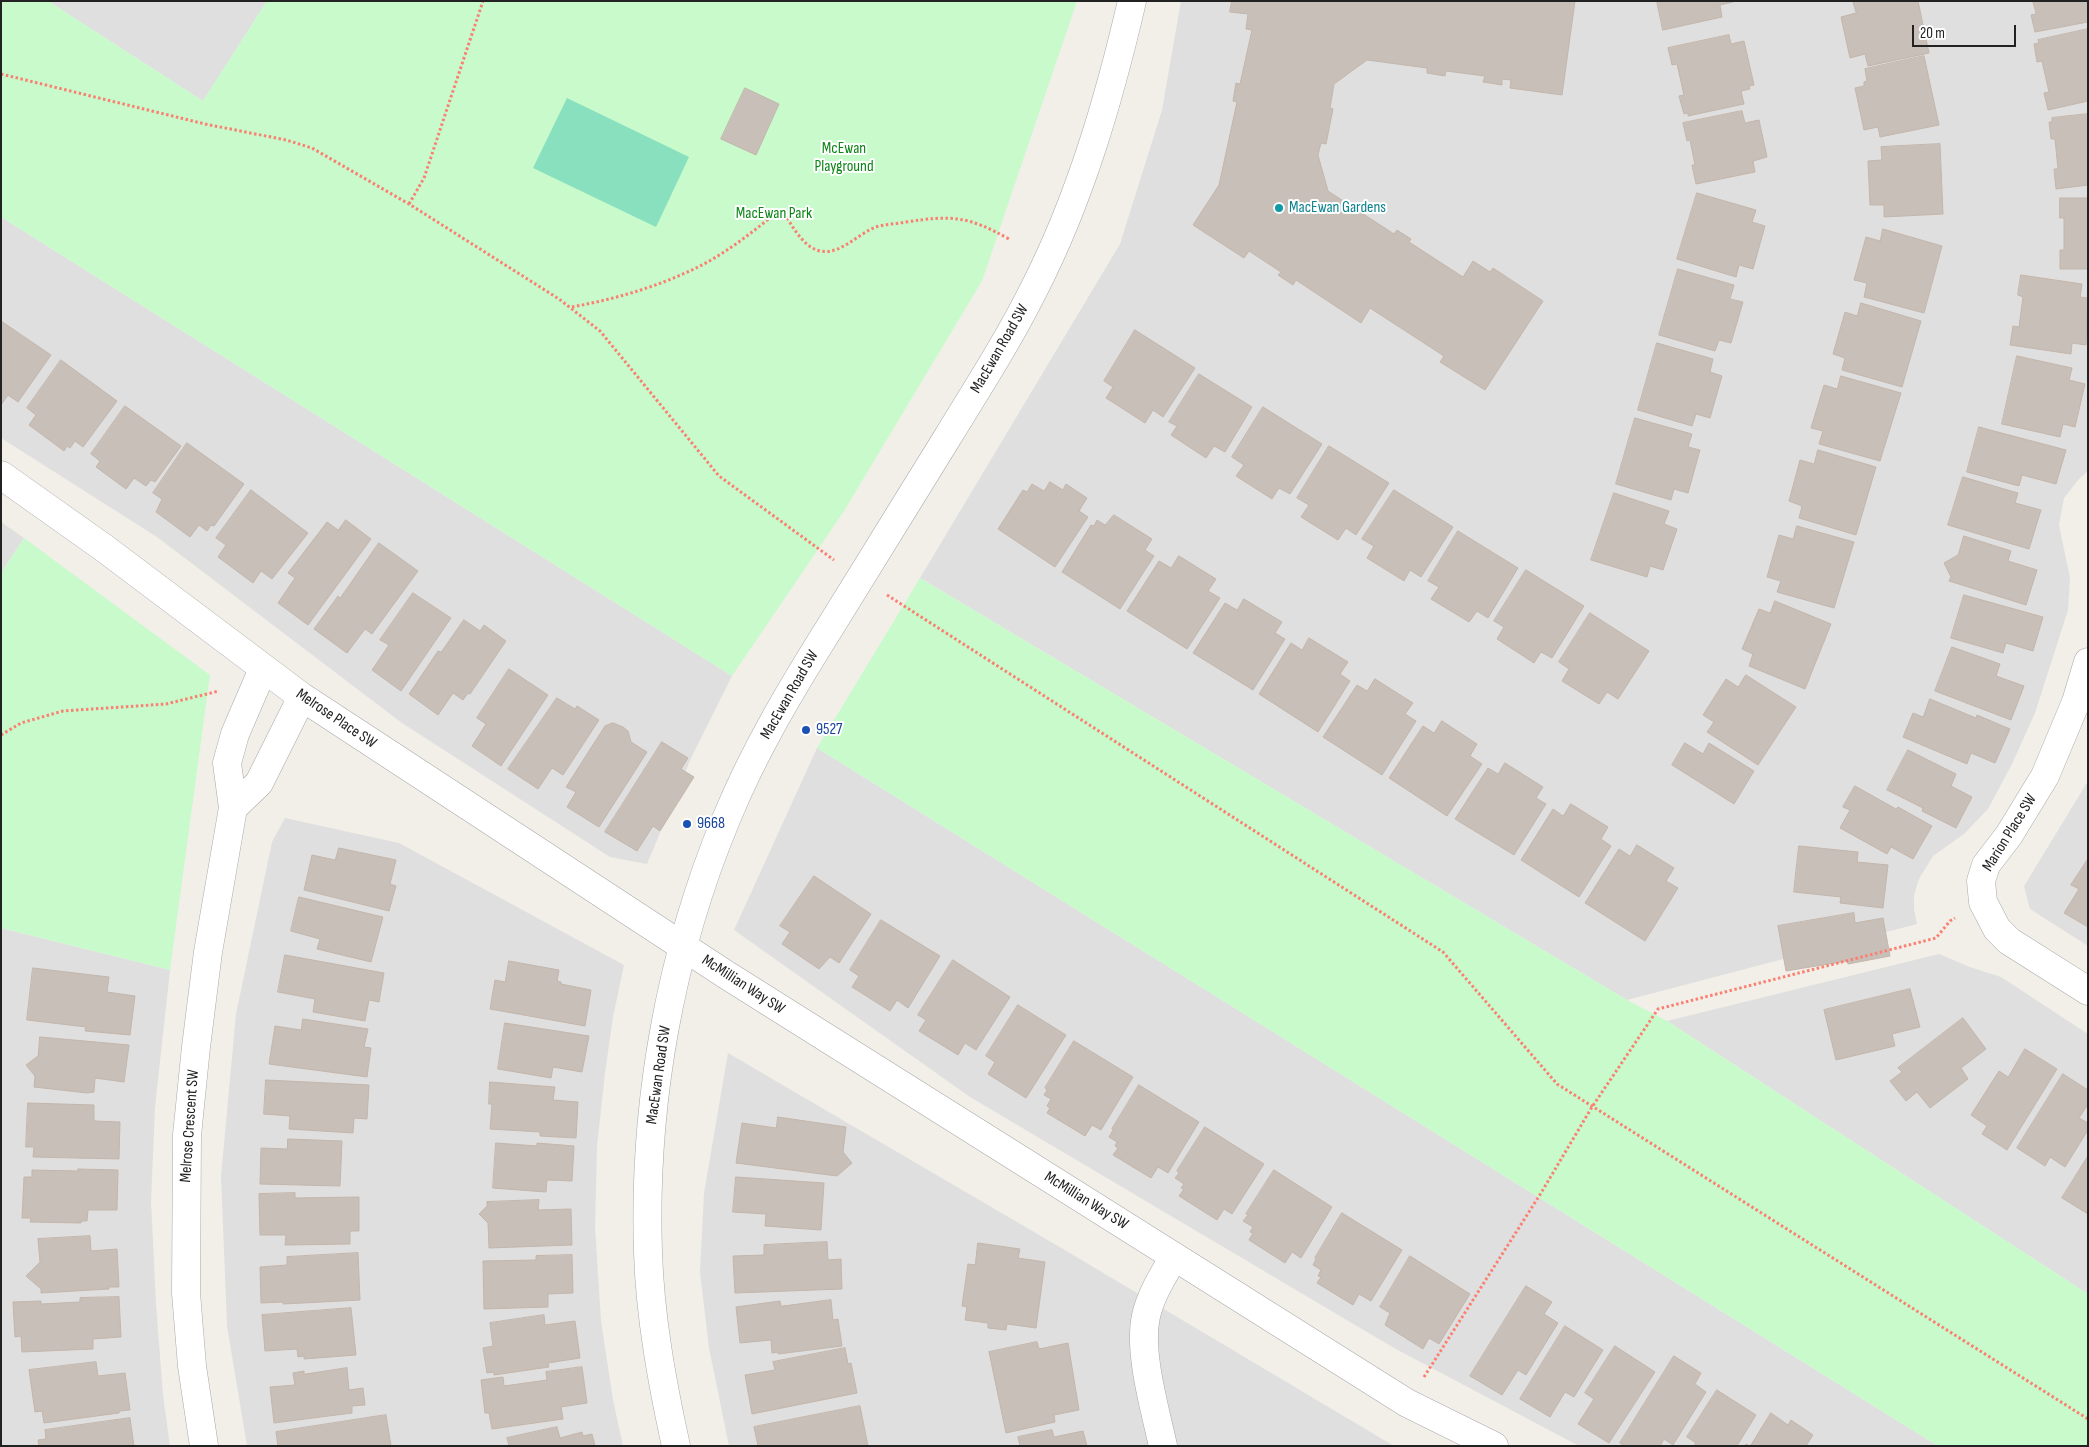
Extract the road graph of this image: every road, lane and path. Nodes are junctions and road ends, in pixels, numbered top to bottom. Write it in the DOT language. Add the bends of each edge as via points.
graph roads {
  1 [pos="483,1"];
  2 [pos="1132,1"];
  3 [pos="1,74"];
  4 [pos="409,204"];
  5 [pos="1009,239"];
  6 [pos="572,307"];
  7 [pos="1,475"];
  8 [pos="834,560"];
  9 [pos="885,594"];
  10 [pos="2088,662"];
  11 [pos="263,669"];
  12 [pos="225,688"];
  13 [pos="302,697"];
  14 [pos="1,735"];
  15 [pos="233,808"];
  16 [pos="1983,902"];
  17 [pos="683,946"];
  18 [pos="2088,991"];
  19 [pos="1592,1107"];
  20 [pos="1174,1257"];
  21 [pos="1407,1403"];
  22 [pos="2088,1419"];
  23 [pos="204,1446"];
  24 [pos="676,1446"];
  25 [pos="1163,1446"];
  26 [pos="1494,1446"];
  1 -- 4 [label="path" via="424,178"];
  2 -- 17 [label="street, MacEwan Road SW" via="1102,117 1056,242 995,360 789,693 757,753 727,816"];
  3 -- 4 [label="path" via="312,148"];
  4 -- 6 [label="path"];
  5 -- 6 [label="path" via="974,222 937,217 876,227 839,249 820,250 807,244 781,210 697,268 613,300"];
  6 -- 8 [label="path" via="600,331 719,476"];
  7 -- 11 [label="street, Melrose Place SW" via="104,548"];
  9 -- 19 [label="path" via="1443,952 1557,1084"];
  10 -- 16 [label="street, Marion Place SW" via="2076,702 2045,776 2009,835 1986,865 1981,881"];
  11 -- 13 [label="street, Melrose Place SW"];
  11 -- 15 [label="street, Melrose Crescent SW" via="235,734 227,764"];
  12 -- 14 [label="path" via="166,704 63,711 20,723"];
  13 -- 15 [label="street" via="259,783"];
  13 -- 17 [label="street, Melrose Place SW"];
  15 -- 23 [label="street, Melrose Crescent SW" via="207,961 187,1135 186,1293 192,1366"];
  16 -- 18 [label="street, Marion Place SW" via="1997,929 2009,941"];
  16 -- 19 [label="path" via="1950,921 1936,938 1658,1009"];
  17 -- 20 [label="street, McMillian Way SW"];
  17 -- 24 [label="street, MacEwan Road SW" via="661,1048 647,1190 653,1321"];
  19 -- 21 [label="path"];
  19 -- 22 [label="path"];
  20 -- 21 [label="street, McMillian Way SW"];
  20 -- 25 [label="street" via="1156,1289 1146,1318 1150,1383"];
  21 -- 26 [label="street, McMillian Way SW"];
}
